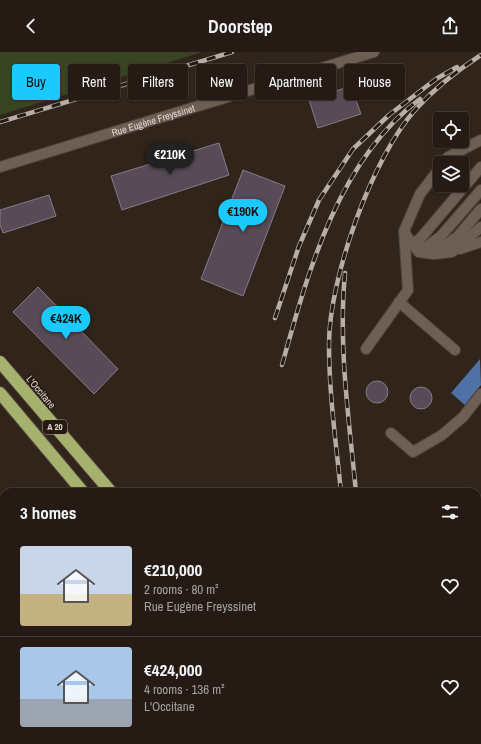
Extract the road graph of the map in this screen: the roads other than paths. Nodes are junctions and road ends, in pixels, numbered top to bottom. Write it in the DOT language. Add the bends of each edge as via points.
graph roads {
  1 [pos="374,52"];
  2 [pos="481,140"];
  3 [pos="450,156"];
  4 [pos="0,167"];
  5 [pos="481,167"];
  6 [pos="433,177"];
  7 [pos="481,190"];
  8 [pos="481,209"];
  9 [pos="481,227"];
  10 [pos="404,231"];
  11 [pos="411,242"];
  12 [pos="481,242"];
  13 [pos="419,252"];
  14 [pos="452,252"];
  15 [pos="433,254"];
  16 [pos="399,302"];
  17 [pos="366,349"];
  18 [pos="455,350"];
  19 [pos="0,362"];
  20 [pos="0,393"];
  21 [pos="481,394"];
  22 [pos="391,433"];
  23 [pos="80,488"];
  24 [pos="108,488"];
  1 -- 4 [label="street, Rue Eugène Freyssinet"];
  2 -- 3 [label="street"];
  5 -- 11 [label="street" via="419,240"];
  6 -- 10 [label="street" via="420,194"];
  7 -- 13 [label="street" via="441,236"];
  8 -- 15 [label="street" via="458,236"];
  9 -- 14 [label="street"];
  10 -- 11 [label="street"];
  10 -- 16 [label="street" via="408,290"];
  11 -- 13 [label="street"];
  12 -- 14 [label="street"];
  13 -- 15 [label="street"];
  14 -- 15 [label="street"];
  16 -- 17 [label="street"];
  16 -- 18 [label="street"];
  19 -- 24 [label="highway, L'Occitane / A 20"];
  20 -- 23 [label="highway, A 20"];
  21 -- 22 [label="street" via="463,417 442,435 413,452"];
}
